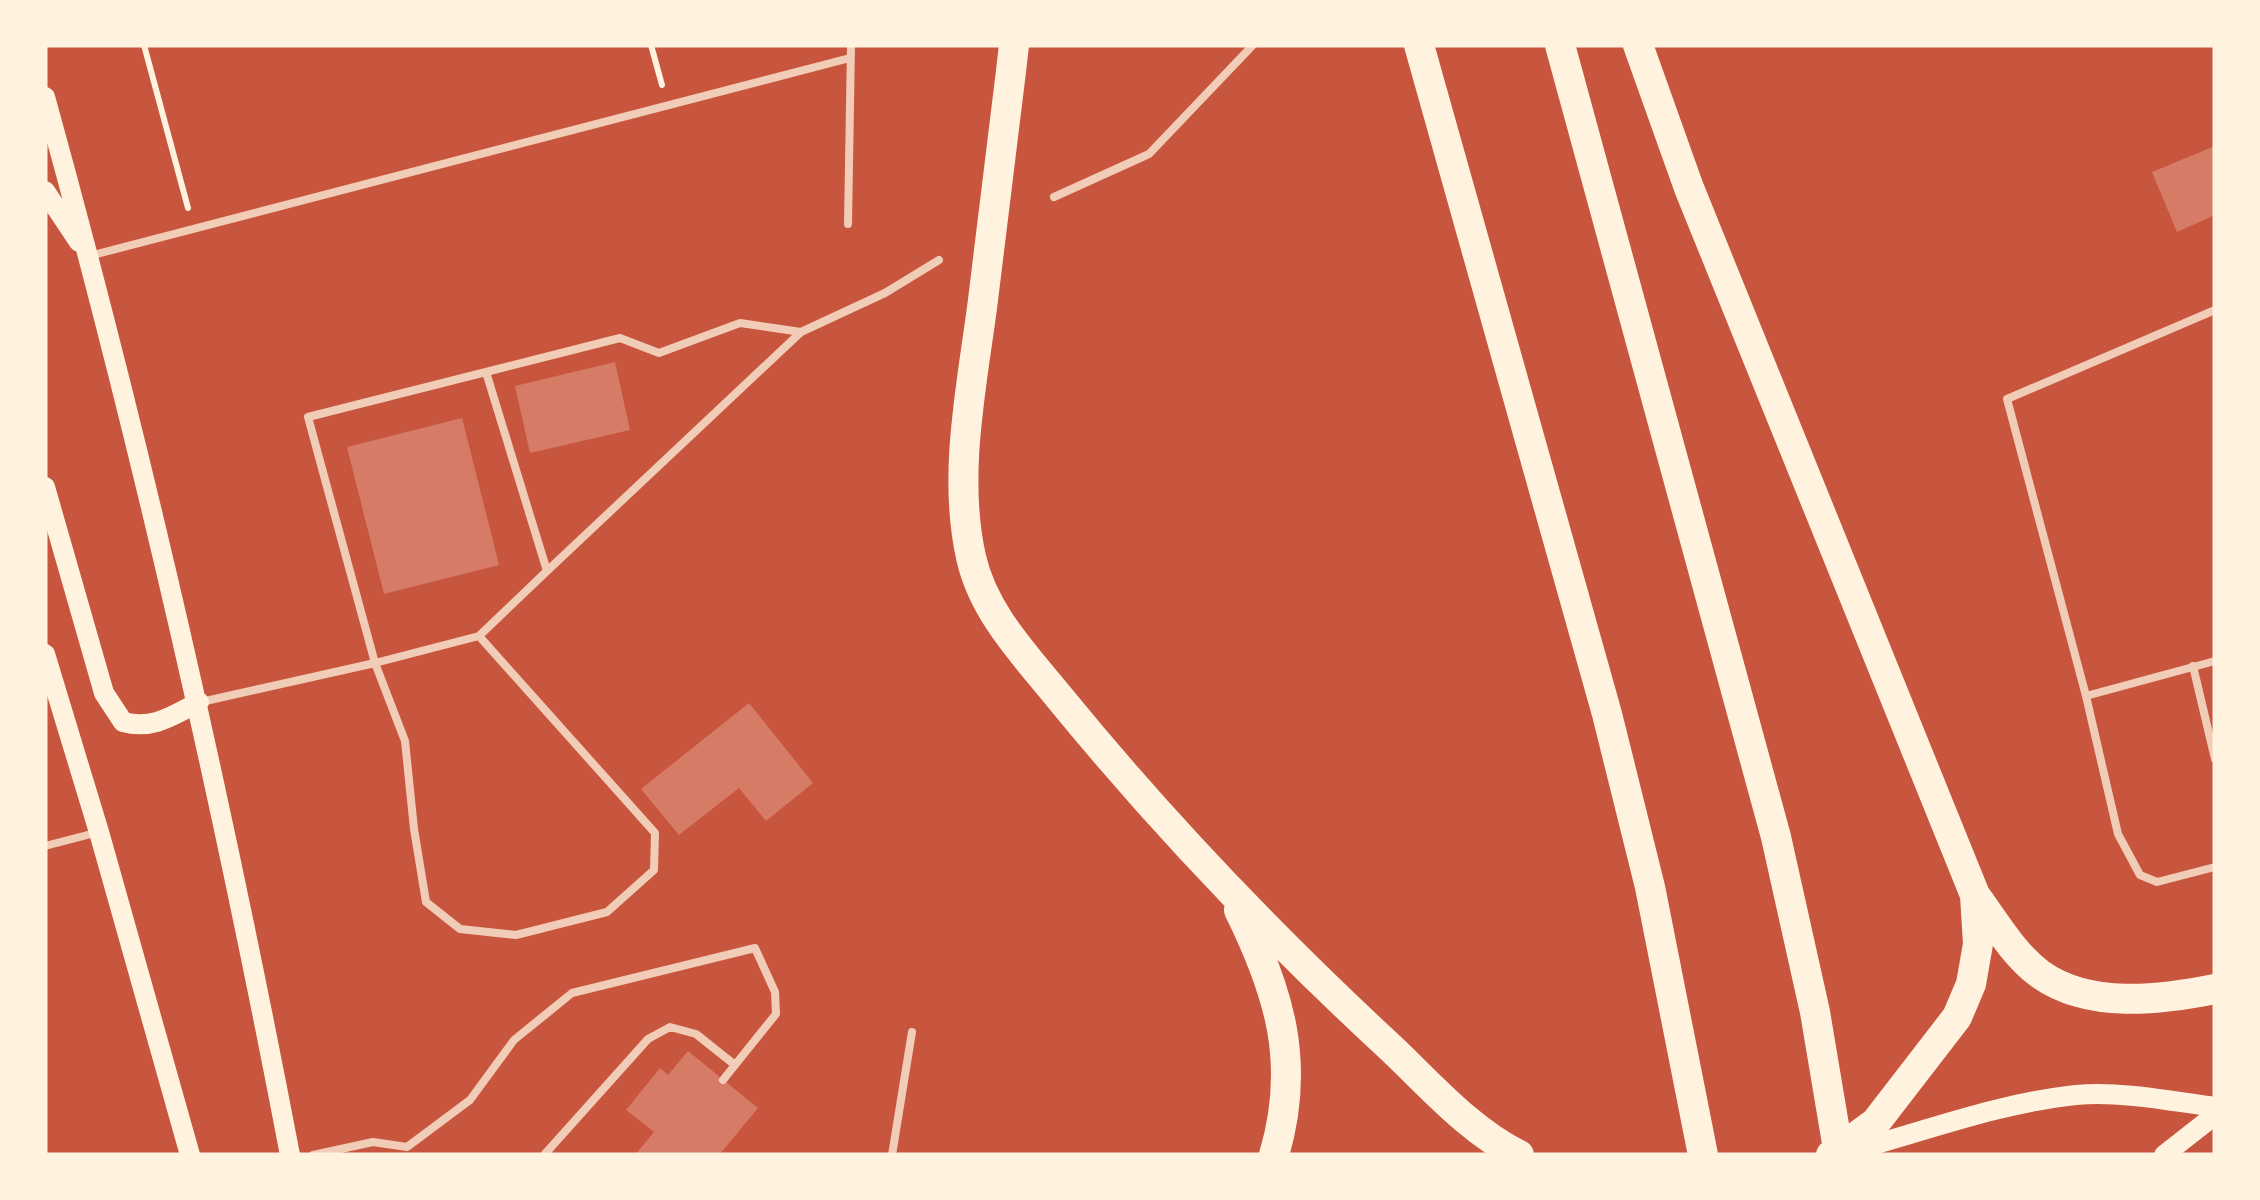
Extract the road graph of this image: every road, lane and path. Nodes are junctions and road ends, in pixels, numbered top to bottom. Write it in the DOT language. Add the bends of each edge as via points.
graph roads {
  1 [pos="144,45"];
  2 [pos="651,45"];
  3 [pos="852,45"];
  4 [pos="1014,45"];
  5 [pos="1253,45"];
  6 [pos="1419,45"];
  7 [pos="1560,45"];
  8 [pos="1638,45"];
  9 [pos="850,58"];
  10 [pos="657,66"];
  11 [pos="45,97"];
  12 [pos="182,188"];
  13 [pos="45,191"];
  14 [pos="1054,197"];
  15 [pos="848,224"];
  16 [pos="89,256"];
  17 [pos="939,260"];
  18 [pos="2215,310"];
  19 [pos="801,332"];
  20 [pos="486,372"];
  21 [pos="45,487"];
  22 [pos="546,571"];
  23 [pos="479,636"];
  24 [pos="45,654"];
  25 [pos="2215,661"];
  26 [pos="376,663"];
  27 [pos="2193,666"];
  28 [pos="2086,696"];
  29 [pos="198,702"];
  30 [pos="2215,760"];
  31 [pos="99,832"];
  32 [pos="45,846"];
  33 [pos="2215,867"];
  34 [pos="1217,879"];
  35 [pos="1975,895"];
  36 [pos="2215,989"];
  37 [pos="912,1032"];
  38 [pos="735,1065"];
  39 [pos="723,1080"];
  40 [pos="2215,1107"];
  41 [pos="2215,1115"];
  42 [pos="410,1151"];
  43 [pos="190,1155"];
  44 [pos="290,1155"];
  45 [pos="313,1155"];
  46 [pos="544,1155"];
  47 [pos="892,1155"];
  48 [pos="1274,1155"];
  49 [pos="1519,1155"];
  50 [pos="1703,1155"];
  51 [pos="1835,1155"];
  52 [pos="2164,1155"];
  1 -- 12 [label="path"];
  2 -- 10 [label="path"];
  3 -- 9 [label="lane"];
  4 -- 34 [label="highway" via="966,431 964,522 971,560 995,616 1020,650"];
  5 -- 14 [label="lane" via="1148,154"];
  6 -- 50 [label="highway" via="1608,714"];
  7 -- 51 [label="highway" via="1755,758 1814,1012"];
  8 -- 35 [label="highway" via="1689,188"];
  9 -- 15 [label="lane"];
  9 -- 16 [label="lane"];
  11 -- 16 [label="main road"];
  13 -- 16 [label="main road"];
  16 -- 29 [label="main road"];
  17 -- 19 [label="lane"];
  18 -- 28 [label="lane" via="2007,398"];
  19 -- 20 [label="lane" via="740,324 659,353 620,338"];
  19 -- 22 [label="lane"];
  20 -- 22 [label="lane"];
  20 -- 26 [label="lane" via="308,417"];
  21 -- 29 [label="main road" via="104,693 123,722 141,726"];
  22 -- 23 [label="lane"];
  23 -- 26 [label="lane"];
  23 -- 26 [label="lane" via="655,832 654,870 607,912 516,935 460,929 426,902 405,741"];
  24 -- 31 [label="main road"];
  25 -- 27 [label="lane"];
  26 -- 29 [label="lane"];
  27 -- 28 [label="lane"];
  27 -- 30 [label="lane"];
  28 -- 33 [label="lane" via="2118,834 2140,875 2157,882"];
  29 -- 44 [label="main road"];
  31 -- 32 [label="lane"];
  31 -- 43 [label="main road"];
  34 -- 48 [label="highway" via="1268,974 1285,1038 1286,1100"];
  34 -- 49 [label="highway" via="1490,1139"];
  35 -- 36 [label="highway" via="2018,954 2070,989 2144,999"];
  35 -- 51 [label="highway" via="1978,944 1956,1017 1876,1122"];
  37 -- 47 [label="lane"];
  38 -- 39 [label="lane"];
  38 -- 42 [label="lane" via="776,1014 775,992 755,948 572,993 514,1040 470,1100"];
  38 -- 46 [label="lane" via="696,1034 670,1027 648,1040"];
  40 -- 51 [label="main road" via="2079,1095"];
  41 -- 52 [label="main road"];
  42 -- 45 [label="lane" via="374,1142"];
}
